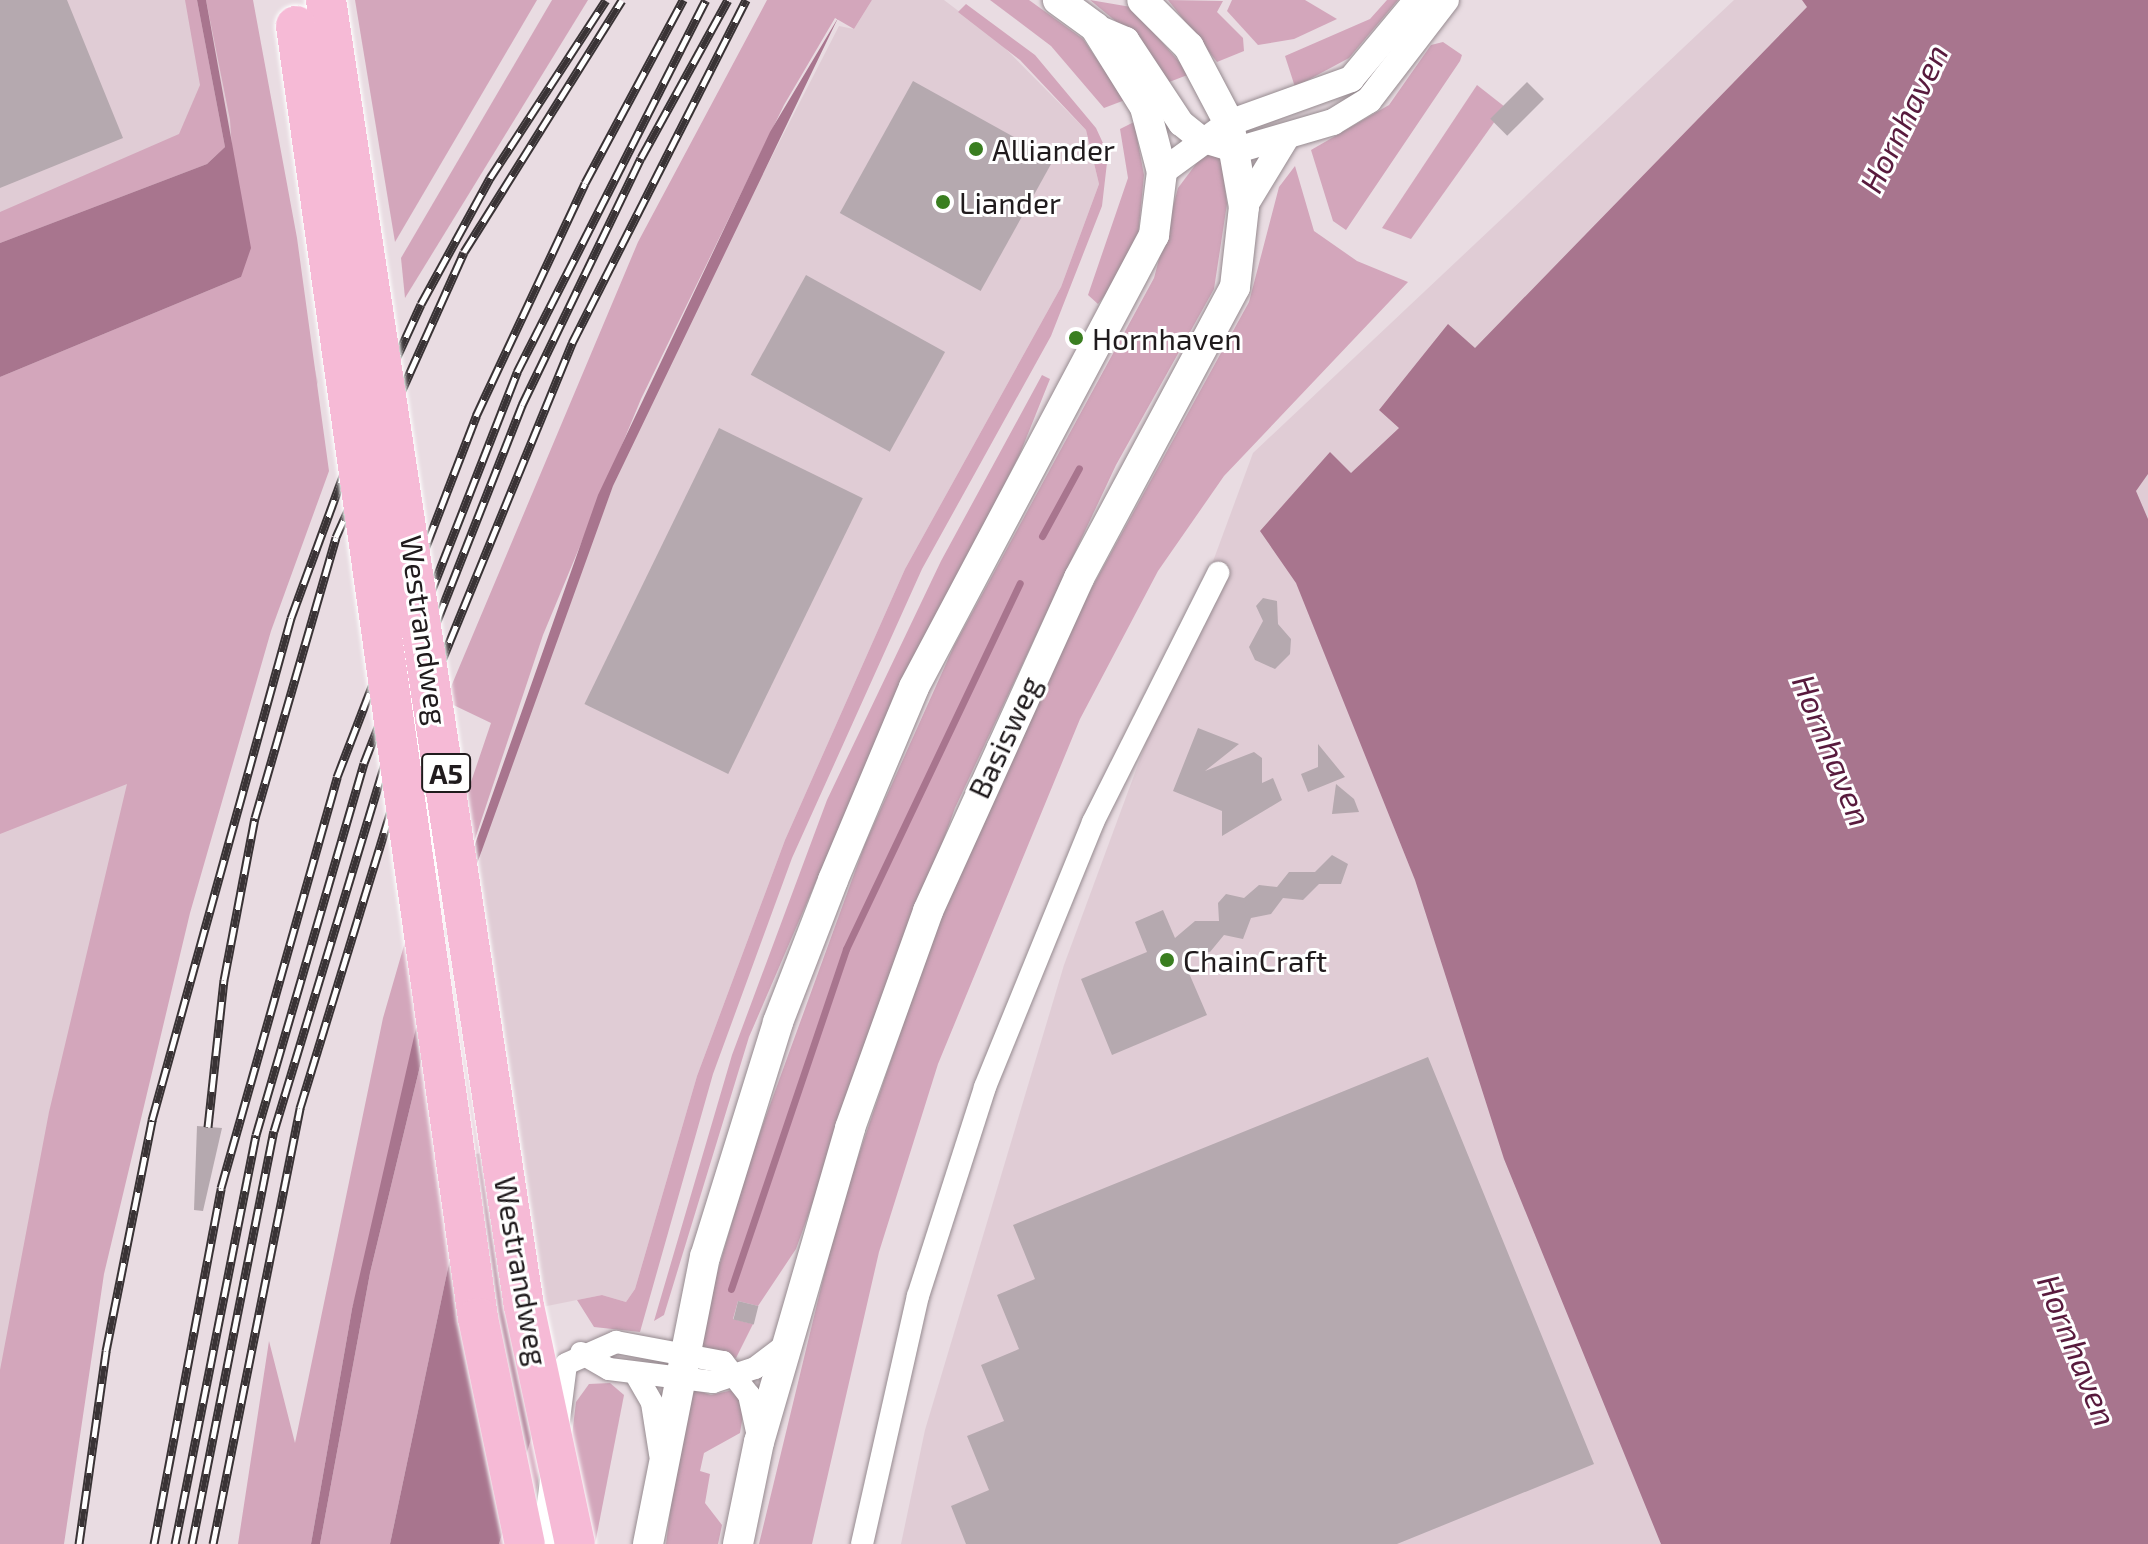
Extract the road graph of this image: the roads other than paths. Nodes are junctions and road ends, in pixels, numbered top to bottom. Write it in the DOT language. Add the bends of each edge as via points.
graph roads {
  1 [pos="326,0"];
  2 [pos="1058,0"];
  3 [pos="1142,0"];
  4 [pos="1417,0"];
  5 [pos="1446,0"];
  6 [pos="296,26"];
  7 [pos="1095,27"];
  8 [pos="1233,137"];
  9 [pos="1286,138"];
  10 [pos="1201,139"];
  11 [pos="1162,172"];
  12 [pos="1244,207"];
  13 [pos="1218,573"];
  14 [pos="788,1343"];
  15 [pos="581,1353"];
  16 [pos="679,1366"];
  17 [pos="635,1373"];
  18 [pos="738,1376"];
  19 [pos="759,1442"];
  20 [pos="662,1467"];
  21 [pos="525,1544"];
  22 [pos="543,1544"];
  23 [pos="575,1544"];
  24 [pos="648,1544"];
  25 [pos="738,1544"];
  26 [pos="862,1544"];
  1 -- 23 [label="highway, Westrandweg / A5, bridge" via="524,1306"];
  2 -- 7 [label="main road"];
  3 -- 8 [label="main road" via="1189,47"];
  4 -- 8 [label="street" via="1351,79"];
  5 -- 9 [label="street" via="1369,100"];
  6 -- 21 [label="highway, Westrandweg / A5, bridge" via="478,1318"];
  7 -- 10 [label="street" via="1126,40 1181,123"];
  7 -- 11 [label="main road" via="1136,85"];
  8 -- 9 [label="street"];
  8 -- 10 [label="street"];
  8 -- 12 [label="main road, Basisweg"];
  9 -- 12 [label="street"];
  10 -- 11 [label="street"];
  11 -- 16 [label="main road" via="1154,235 1130,287 914,687 833,880 732,1162"];
  12 -- 14 [label="main road, Basisweg" via="1235,287 1079,578 928,911 850,1128"];
  13 -- 26 [label="street" via="1029,969 934,1243"];
  14 -- 18 [label="street"];
  14 -- 19 [label="main road, Basisweg"];
  15 -- 16 [label="street" via="616,1342"];
  15 -- 17 [label="street" via="609,1369"];
  15 -- 22 [label="street" via="566,1364"];
  16 -- 17 [label="street"];
  16 -- 18 [label="street" via="723,1362"];
  16 -- 20 [label="main road"];
  17 -- 20 [label="street" via="652,1403"];
  18 -- 19 [label="street, Basisweg"];
  19 -- 25 [label="main road, Basisweg"];
  20 -- 24 [label="main road"];
}
